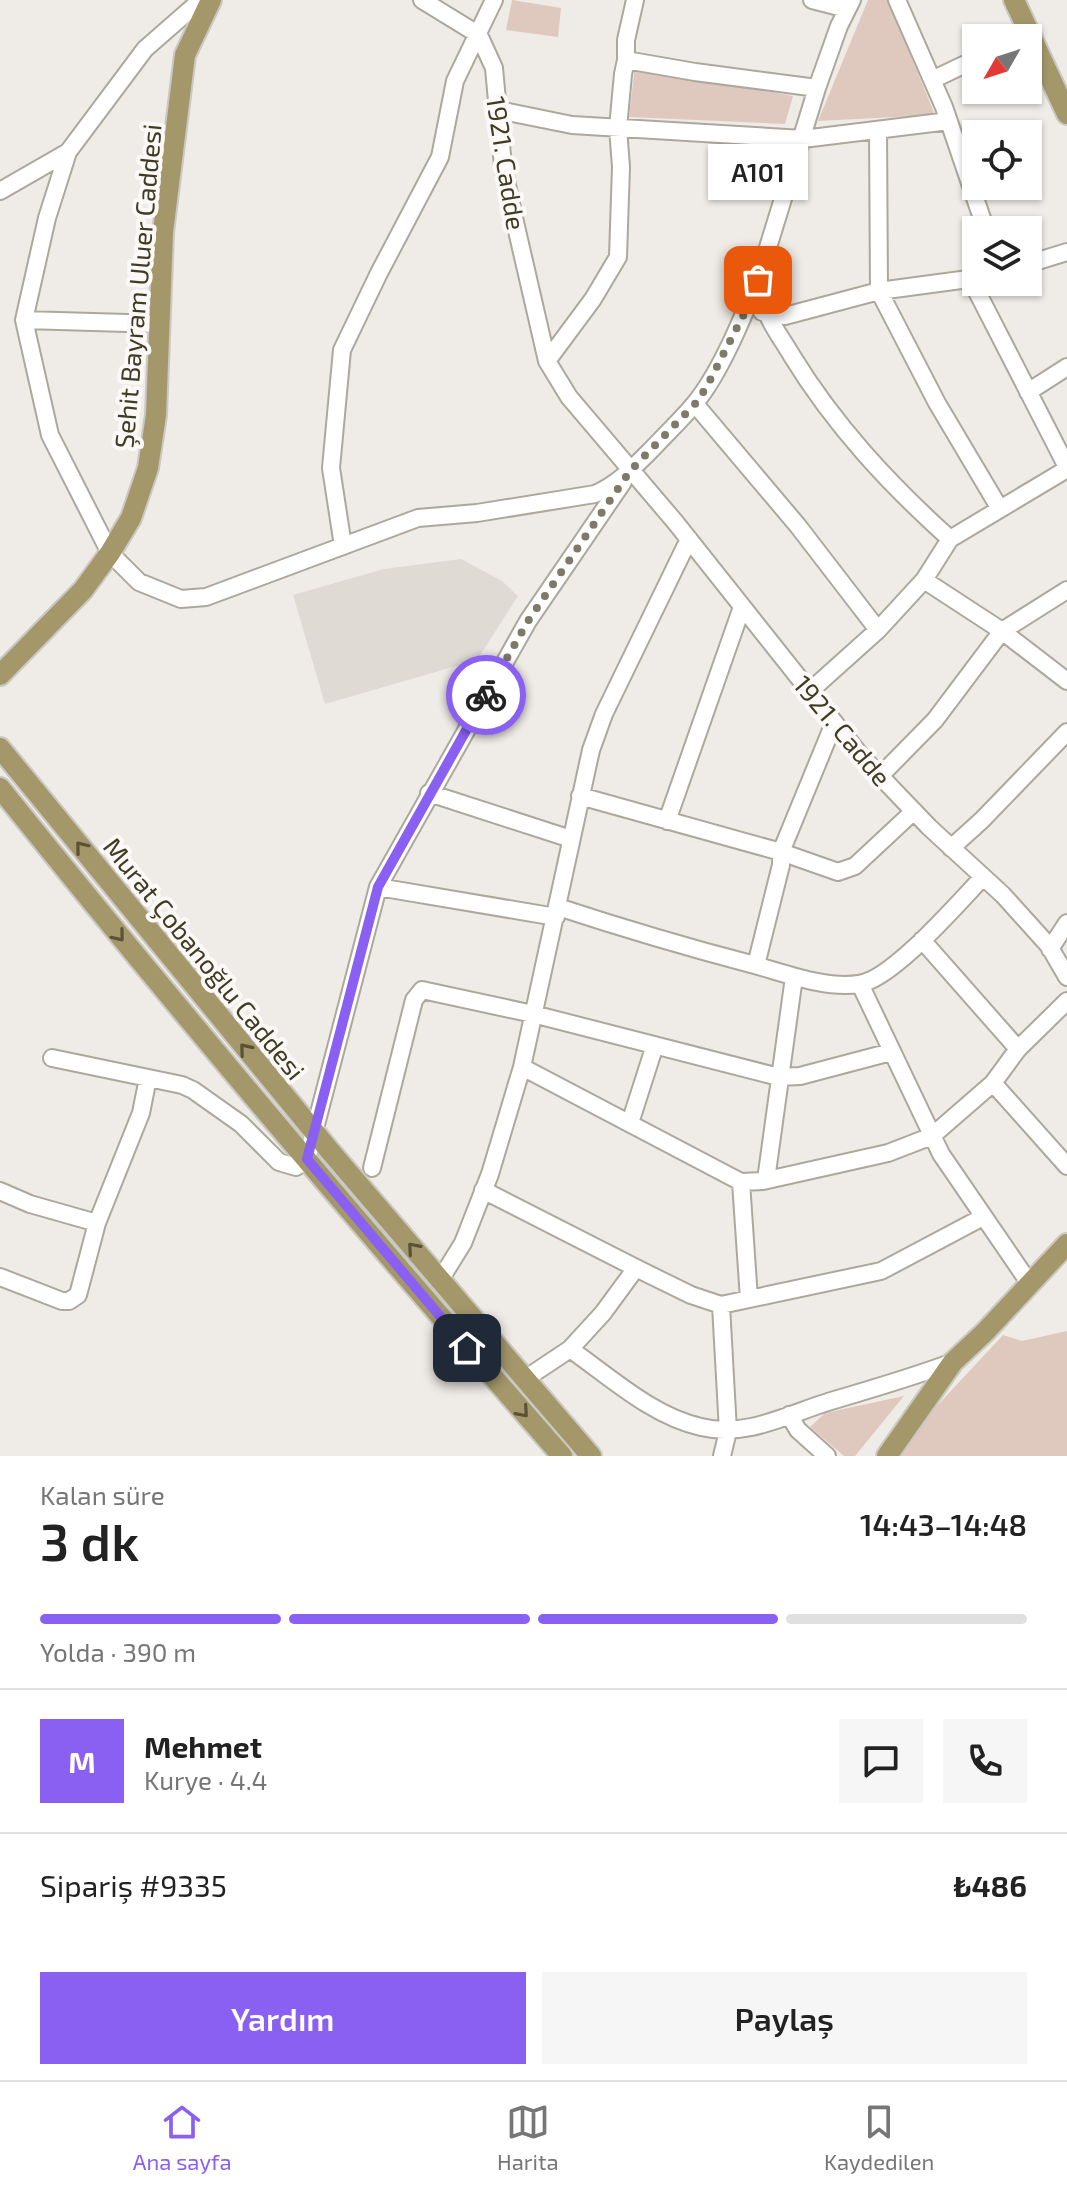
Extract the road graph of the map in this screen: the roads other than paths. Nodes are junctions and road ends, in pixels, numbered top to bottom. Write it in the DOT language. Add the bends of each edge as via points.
graph roads {
  1 [pos="201,0"];
  2 [pos="211,0"];
  3 [pos="494,0"];
  4 [pos="635,0"];
  5 [pos="812,0"];
  6 [pos="897,0"];
  7 [pos="1014,0"];
  8 [pos="425,1"];
  9 [pos="850,5"];
  10 [pos="1022,24"];
  11 [pos="479,35"];
  12 [pos="626,60"];
  13 [pos="962,66"];
  14 [pos="1042,66"];
  15 [pos="932,80"];
  16 [pos="817,88"];
  17 [pos="498,110"];
  18 [pos="1067,114"];
  19 [pos="949,121"];
  20 [pos="618,128"];
  21 [pos="878,130"];
  22 [pos="803,139"];
  23 [pos="68,152"];
  24 [pos="8,182"];
  25 [pos="0,191"];
  26 [pos="981,216"];
  27 [pos="1067,252"];
  28 [pos="1042,260"];
  29 [pos="962,280"];
  30 [pos="879,291"];
  31 [pos="982,296"];
  32 [pos="746,310"];
  33 [pos="767,313"];
  34 [pos="24,320"];
  35 [pos="161,324"];
  36 [pos="547,361"];
  37 [pos="1067,367"];
  38 [pos="1028,392"];
  39 [pos="695,404"];
  40 [pos="1067,468"];
  41 [pos="630,471"];
  42 [pos="1000,509"];
  43 [pos="689,539"];
  44 [pos="950,539"];
  45 [pos="343,546"];
  46 [pos="110,553"];
  47 [pos="924,580"];
  48 [pos="1067,590"];
  49 [pos="742,607"];
  50 [pos="878,630"];
  51 [pos="1002,631"];
  52 [pos="0,675"];
  53 [pos="1067,681"];
  54 [pos="810,691"];
  55 [pos="834,723"];
  56 [pos="1067,732"];
  57 [pos="0,748"];
  58 [pos="880,776"];
  59 [pos="0,788"];
  60 [pos="429,793"];
  61 [pos="580,796"];
  62 [pos="914,811"];
  63 [pos="667,821"];
  64 [pos="571,839"];
  65 [pos="951,848"];
  66 [pos="781,852"];
  67 [pos="983,877"];
  68 [pos="378,887"];
  69 [pos="557,912"];
  70 [pos="1067,923"];
  71 [pos="922,940"];
  72 [pos="1050,949"];
  73 [pos="756,965"];
  74 [pos="794,977"];
  75 [pos="1067,977"];
  76 [pos="860,984"];
  77 [pos="1067,1001"];
  78 [pos="533,1014"];
  79 [pos="655,1045"];
  80 [pos="1018,1049"];
  81 [pos="891,1052"];
  82 [pos="52,1058"];
  83 [pos="522,1067"];
  84 [pos="779,1077"];
  85 [pos="148,1078"];
  86 [pos="993,1083"];
  87 [pos="630,1123"];
  88 [pos="316,1134"];
  89 [pos="932,1136"];
  90 [pos="307,1159"];
  91 [pos="1067,1166"];
  92 [pos="372,1168"];
  93 [pos="766,1180"];
  94 [pos="741,1182"];
  95 [pos="483,1190"];
  96 [pos="0,1191"];
  97 [pos="983,1217"];
  98 [pos="97,1223"];
  99 [pos="1067,1244"];
  100 [pos="636,1268"];
  101 [pos="0,1277"];
  102 [pos="440,1280"];
  103 [pos="1030,1284"];
  104 [pos="749,1299"];
  105 [pos="721,1305"];
  106 [pos="570,1349"];
  107 [pos="953,1362"];
  108 [pos="525,1379"];
  109 [pos="789,1415"];
  110 [pos="728,1431"];
  111 [pos="562,1456"];
  112 [pos="591,1456"];
  113 [pos="722,1456"];
  114 [pos="827,1456"];
  115 [pos="887,1456"];
  1 -- 23 [label="street" via="145,49"];
  2 -- 35 [label="main road, Şehit Bayram Uluer Caddesi" via="185,55 163,232"];
  3 -- 11 [label="street"];
  4 -- 12 [label="street"];
  5 -- 9 [label="street"];
  6 -- 15 [label="street"];
  7 -- 10 [label="main road"];
  8 -- 11 [label="street"];
  9 -- 16 [label="street"];
  11 -- 17 [label="street, 1921. Cadde" via="494,68"];
  11 -- 45 [label="street" via="455,81 440,157 342,350 331,468"];
  12 -- 16 [label="street"];
  12 -- 20 [label="street"];
  13 -- 15 [label="street"];
  14 -- 18 [label="main road"];
  15 -- 19 [label="street"];
  16 -- 22 [label="street"];
  17 -- 20 [label="street"];
  17 -- 36 [label="street, 1921. Cadde" via="503,166"];
  19 -- 21 [label="street"];
  19 -- 26 [label="street"];
  20 -- 22 [label="street"];
  20 -- 36 [label="street" via="618,257"];
  21 -- 22 [label="street"];
  21 -- 30 [label="street"];
  22 -- 32 [label="street"];
  23 -- 24 [label="street"];
  23 -- 34 [label="street"];
  24 -- 25 [label="street"];
  27 -- 28 [label="street"];
  29 -- 30 [label="street"];
  30 -- 33 [label="street" via="785,316"];
  30 -- 42 [label="street"];
  31 -- 38 [label="street"];
  32 -- 33 [label="street"];
  32 -- 39 [label="street"];
  33 -- 44 [label="street" via="815,394 852,441"];
  34 -- 35 [label="street"];
  34 -- 46 [label="street" via="50,435"];
  35 -- 46 [label="main road, Şehit Bayram Uluer Caddesi" via="148,468 131,518"];
  36 -- 41 [label="street, 1921. Cadde" via="569,397"];
  37 -- 38 [label="street"];
  38 -- 40 [label="street"];
  39 -- 41 [label="street"];
  39 -- 50 [label="street"];
  40 -- 42 [label="street"];
  41 -- 43 [label="street, 1921. Cadde"];
  41 -- 45 [label="street" via="595,494 418,518"];
  41 -- 60 [label="street" via="528,621"];
  42 -- 44 [label="street"];
  43 -- 49 [label="street, 1921. Cadde"];
  43 -- 61 [label="street" via="604,714"];
  44 -- 47 [label="street"];
  45 -- 46 [label="street" via="206,597 181,599 139,582"];
  46 -- 52 [label="main road, Şehit Bayram Uluer Caddesi" via="83,590"];
  47 -- 50 [label="street"];
  47 -- 51 [label="street"];
  48 -- 51 [label="street"];
  49 -- 54 [label="street, 1921. Cadde"];
  49 -- 63 [label="street"];
  50 -- 54 [label="street"];
  51 -- 53 [label="street"];
  51 -- 58 [label="street" via="935,720"];
  54 -- 55 [label="street, 1921. Cadde"];
  55 -- 58 [label="street, 1921. Cadde"];
  55 -- 66 [label="street"];
  56 -- 65 [label="street"];
  88 -- 57 [label="main road, Murat Çobanoğlu Caddesi, one-way"];
  58 -- 62 [label="street, 1921. Cadde"];
  59 -- 90 [label="main road, Murat Çobanoğlu Caddesi, one-way"];
  60 -- 64 [label="street"];
  60 -- 68 [label="street"];
  61 -- 63 [label="street"];
  61 -- 64 [label="street"];
  62 -- 65 [label="street, 1921. Cadde"];
  62 -- 66 [label="street" via="855,866 838,872"];
  63 -- 66 [label="street"];
  64 -- 69 [label="street"];
  65 -- 67 [label="street, 1921. Cadde"];
  66 -- 73 [label="street"];
  67 -- 71 [label="street"];
  67 -- 72 [label="street, 1921. Cadde"];
  68 -- 69 [label="street"];
  68 -- 88 [label="street"];
  69 -- 73 [label="street"];
  69 -- 78 [label="street"];
  70 -- 72 [label="street"];
  71 -- 76 [label="street" via="880,975"];
  71 -- 80 [label="street"];
  72 -- 75 [label="street, 1921. Cadde"];
  73 -- 74 [label="street"];
  74 -- 76 [label="street"];
  74 -- 84 [label="street"];
  76 -- 81 [label="street"];
  77 -- 80 [label="street"];
  78 -- 79 [label="street"];
  78 -- 83 [label="street"];
  78 -- 92 [label="street" via="422,990 414,1000"];
  79 -- 84 [label="street"];
  79 -- 87 [label="street"];
  80 -- 86 [label="street"];
  81 -- 84 [label="street"];
  81 -- 89 [label="street"];
  82 -- 85 [label="street"];
  83 -- 87 [label="street"];
  83 -- 95 [label="street"];
  84 -- 93 [label="street"];
  85 -- 90 [label="street" via="182,1085 210,1101 279,1162 296,1167"];
  85 -- 98 [label="street" via="141,1113"];
  86 -- 89 [label="street"];
  86 -- 91 [label="street"];
  87 -- 94 [label="street"];
  88 -- 90 [label="street"];
  102 -- 88 [label="main road, Murat Çobanoğlu Caddesi, one-way"];
  89 -- 93 [label="street" via="888,1153"];
  89 -- 97 [label="street"];
  90 -- 111 [label="main road, Murat Çobanoğlu Caddesi, one-way"];
  93 -- 94 [label="street"];
  94 -- 104 [label="street"];
  95 -- 100 [label="street"];
  95 -- 102 [label="street" via="463,1243"];
  96 -- 98 [label="street"];
  97 -- 103 [label="street"];
  97 -- 104 [label="street" via="881,1271"];
  98 -- 101 [label="street" via="73,1300 62,1301"];
  99 -- 103 [label="main road"];
  100 -- 105 [label="street"];
  100 -- 106 [label="street"];
  102 -- 108 [label="main road, Murat Çobanoğlu Caddesi"];
  103 -- 107 [label="main road"];
  104 -- 105 [label="street"];
  105 -- 110 [label="street"];
  106 -- 108 [label="street"];
  106 -- 110 [label="street" via="663,1414"];
  107 -- 109 [label="street"];
  107 -- 115 [label="main road"];
  108 -- 112 [label="main road, Murat Çobanoğlu Caddesi"];
  109 -- 110 [label="street"];
  109 -- 114 [label="street"];
  110 -- 113 [label="street"];
}
